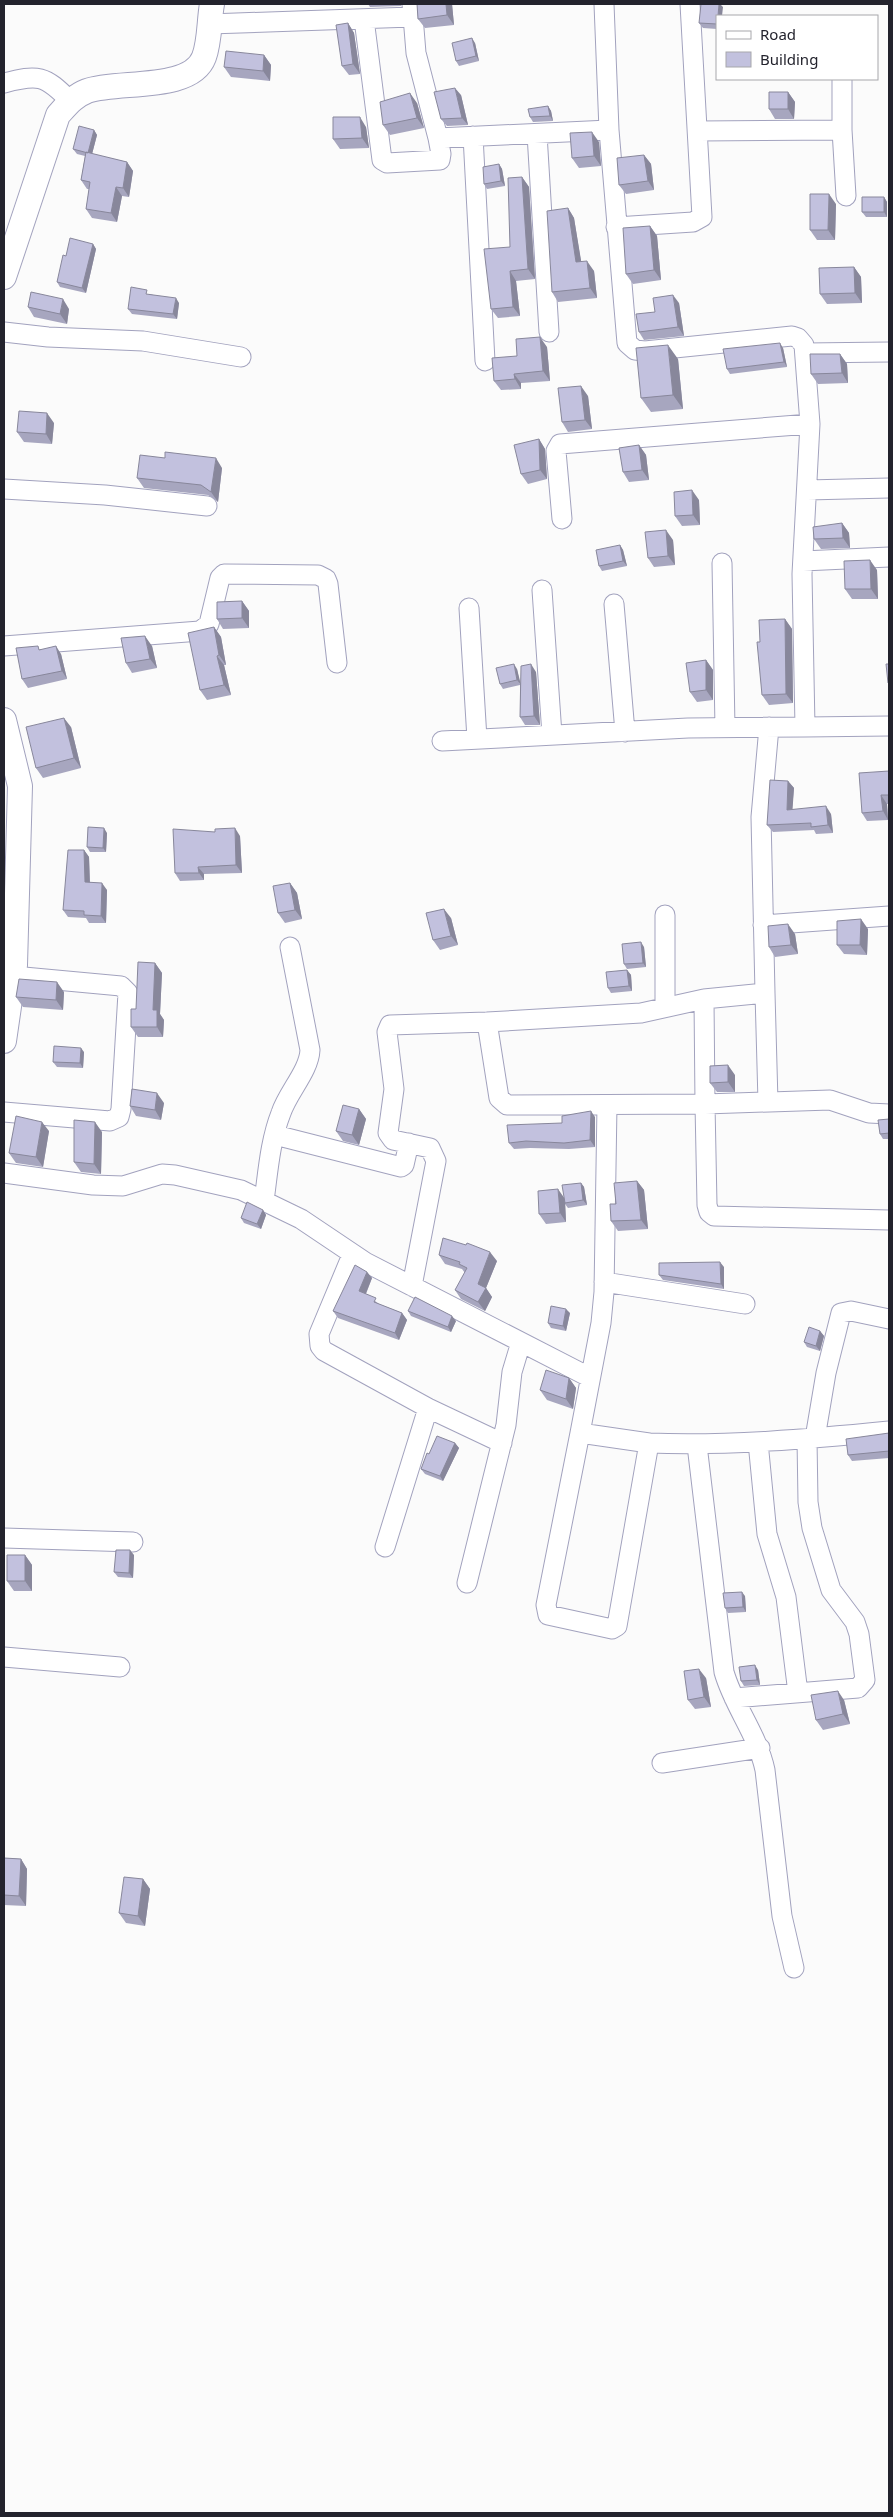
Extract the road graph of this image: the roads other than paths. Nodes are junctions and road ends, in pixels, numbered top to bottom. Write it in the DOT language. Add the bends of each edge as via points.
graph roads {
  1 [pos="604,4"];
  2 [pos="690,4"];
  3 [pos="412,10"];
  4 [pos="314,12"];
  5 [pos="210,14"];
  6 [pos="364,19"];
  7 [pos="842,80"];
  8 [pos="4,84"];
  9 [pos="70,101"];
  10 [pos="609,130"];
  11 [pos="842,130"];
  12 [pos="698,131"];
  13 [pos="537,134"];
  14 [pos="473,136"];
  15 [pos="438,138"];
  16 [pos="846,196"];
  17 [pos="616,227"];
  18 [pos="4,277"];
  19 [pos="4,332"];
  20 [pos="549,332"];
  21 [pos="889,352"];
  22 [pos="806,353"];
  23 [pos="241,357"];
  24 [pos="485,361"];
  25 [pos="810,424"];
  26 [pos="4,488"];
  27 [pos="889,488"];
  28 [pos="807,490"];
  29 [pos="207,506"];
  30 [pos="562,519"];
  31 [pos="889,557"];
  32 [pos="803,561"];
  33 [pos="722,564"];
  34 [pos="542,590"];
  35 [pos="614,604"];
  36 [pos="469,608"];
  37 [pos="4,646"];
  38 [pos="337,663"];
  39 [pos="4,720"];
  40 [pos="889,726"];
  41 [pos="769,727"];
  42 [pos="804,727"];
  43 [pos="725,728"];
  44 [pos="625,732"];
  45 [pos="552,735"];
  46 [pos="477,739"];
  47 [pos="442,740"];
  48 [pos="665,915"];
  49 [pos="889,916"];
  50 [pos="763,925"];
  51 [pos="290,947"];
  52 [pos="14,976"];
  53 [pos="765,993"];
  54 [pos="704,999"];
  55 [pos="665,1006"];
  56 [pos="487,1022"];
  57 [pos="4,1041"];
  58 [pos="768,1102"];
  59 [pos="607,1104"];
  60 [pos="705,1104"];
  61 [pos="4,1112"];
  62 [pos="889,1114"];
  63 [pos="275,1135"];
  64 [pos="409,1143"];
  65 [pos="4,1173"];
  66 [pos="264,1201"];
  67 [pos="889,1220"];
  68 [pos="352,1255"];
  69 [pos="604,1282"];
  70 [pos="412,1286"];
  71 [pos="745,1304"];
  72 [pos="889,1319"];
  73 [pos="521,1342"];
  74 [pos="589,1376"];
  75 [pos="428,1408"];
  76 [pos="889,1431"];
  77 [pos="580,1433"];
  78 [pos="811,1439"];
  79 [pos="758,1442"];
  80 [pos="502,1443"];
  81 [pos="649,1443"];
  82 [pos="698,1445"];
  83 [pos="4,1538"];
  84 [pos="132,1542"];
  85 [pos="385,1547"];
  86 [pos="468,1583"];
  87 [pos="4,1657"];
  88 [pos="120,1667"];
  89 [pos="798,1693"];
  90 [pos="734,1698"];
  91 [pos="760,1748"];
  92 [pos="662,1763"];
  93 [pos="794,1968"];
  1 -- 10 [label="street"];
  2 -- 12 [label="street"];
  3 -- 6 [label="street"];
  3 -- 15 [label="street" via="416,53"];
  4 -- 5 [label="street"];
  4 -- 6 [label="street"];
  5 -- 9 [label="street" via="204,57 189,75 107,87"];
  6 -- 15 [label="street" via="382,160 387,163 440,160"];
  7 -- 11 [label="street"];
  8 -- 9 [label="street" via="26,78 42,79 52,83"];
  9 -- 18 [label="street" via="58,115"];
  10 -- 13 [label="street"];
  10 -- 17 [label="street"];
  11 -- 12 [label="street"];
  11 -- 16 [label="street"];
  12 -- 17 [label="street" via="702,217 693,222"];
  13 -- 14 [label="street"];
  13 -- 20 [label="street"];
  14 -- 15 [label="street"];
  14 -- 24 [label="street"];
  17 -- 22 [label="street" via="625,334 627,343 635,350 792,336 802,341"];
  19 -- 23 [label="street" via="57,338 143,341"];
  21 -- 22 [label="street"];
  22 -- 25 [label="street"];
  25 -- 28 [label="street"];
  25 -- 30 [label="street" via="560,444 556,451"];
  26 -- 29 [label="street"];
  27 -- 28 [label="street"];
  28 -- 32 [label="street"];
  31 -- 32 [label="street"];
  32 -- 42 [label="street"];
  33 -- 43 [label="street"];
  34 -- 45 [label="street"];
  35 -- 44 [label="street"];
  36 -- 46 [label="street"];
  37 -- 38 [label="street" via="200,631 209,624 220,578 224,574 318,575 328,584"];
  39 -- 52 [label="street" via="20,786"];
  40 -- 42 [label="street"];
  41 -- 42 [label="street"];
  41 -- 43 [label="street"];
  41 -- 50 [label="street" via="761,817"];
  43 -- 44 [label="street"];
  44 -- 45 [label="street"];
  45 -- 46 [label="street"];
  46 -- 47 [label="street"];
  48 -- 55 [label="street"];
  49 -- 50 [label="street"];
  50 -- 53 [label="street"];
  51 -- 63 [label="street" via="310,1060 288,1094"];
  52 -- 57 [label="street"];
  52 -- 61 [label="street" via="126,988 121,1109 119,1117 110,1121"];
  53 -- 54 [label="street"];
  53 -- 58 [label="street"];
  54 -- 55 [label="street"];
  54 -- 60 [label="street"];
  55 -- 56 [label="street" via="641,1013"];
  56 -- 59 [label="street" via="501,1102 514,1105"];
  56 -- 64 [label="street" via="394,1024 387,1028 394,1089 388,1133 393,1140"];
  58 -- 60 [label="street"];
  58 -- 62 [label="street" via="830,1100 869,1114"];
  59 -- 60 [label="street"];
  59 -- 69 [label="street"];
  60 -- 67 [label="street" via="707,1205 714,1216"];
  63 -- 64 [label="street" via="401,1167"];
  63 -- 66 [label="street"];
  64 -- 70 [label="street" via="430,1148 436,1161"];
  65 -- 66 [label="street" via="93,1186 123,1186 162,1174 175,1175 241,1190"];
  66 -- 68 [label="street" via="302,1219"];
  68 -- 70 [label="street"];
  68 -- 75 [label="street" via="319,1334 320,1346"];
  69 -- 71 [label="street"];
  69 -- 74 [label="street" via="600,1323"];
  70 -- 73 [label="street"];
  72 -- 78 [label="street" via="851,1311 841,1313"];
  73 -- 74 [label="street"];
  73 -- 80 [label="street" via="512,1372 510,1408"];
  74 -- 77 [label="street"];
  75 -- 80 [label="street"];
  75 -- 85 [label="street"];
  76 -- 78 [label="street"];
  77 -- 81 [label="street"];
  77 -- 81 [label="street" via="546,1610 552,1616 612,1629 618,1626"];
  78 -- 79 [label="street"];
  78 -- 89 [label="street" via="808,1502 812,1528 831,1590 855,1622 865,1680 858,1688"];
  79 -- 82 [label="street"];
  79 -- 89 [label="street" via="765,1520 786,1597"];
  80 -- 86 [label="street"];
  81 -- 82 [label="street"];
  82 -- 90 [label="street" via="724,1672"];
  83 -- 84 [label="street"];
  87 -- 88 [label="street"];
  89 -- 90 [label="street"];
  90 -- 91 [label="street"];
  91 -- 92 [label="street"];
  91 -- 93 [label="street" via="782,1916"];
}
